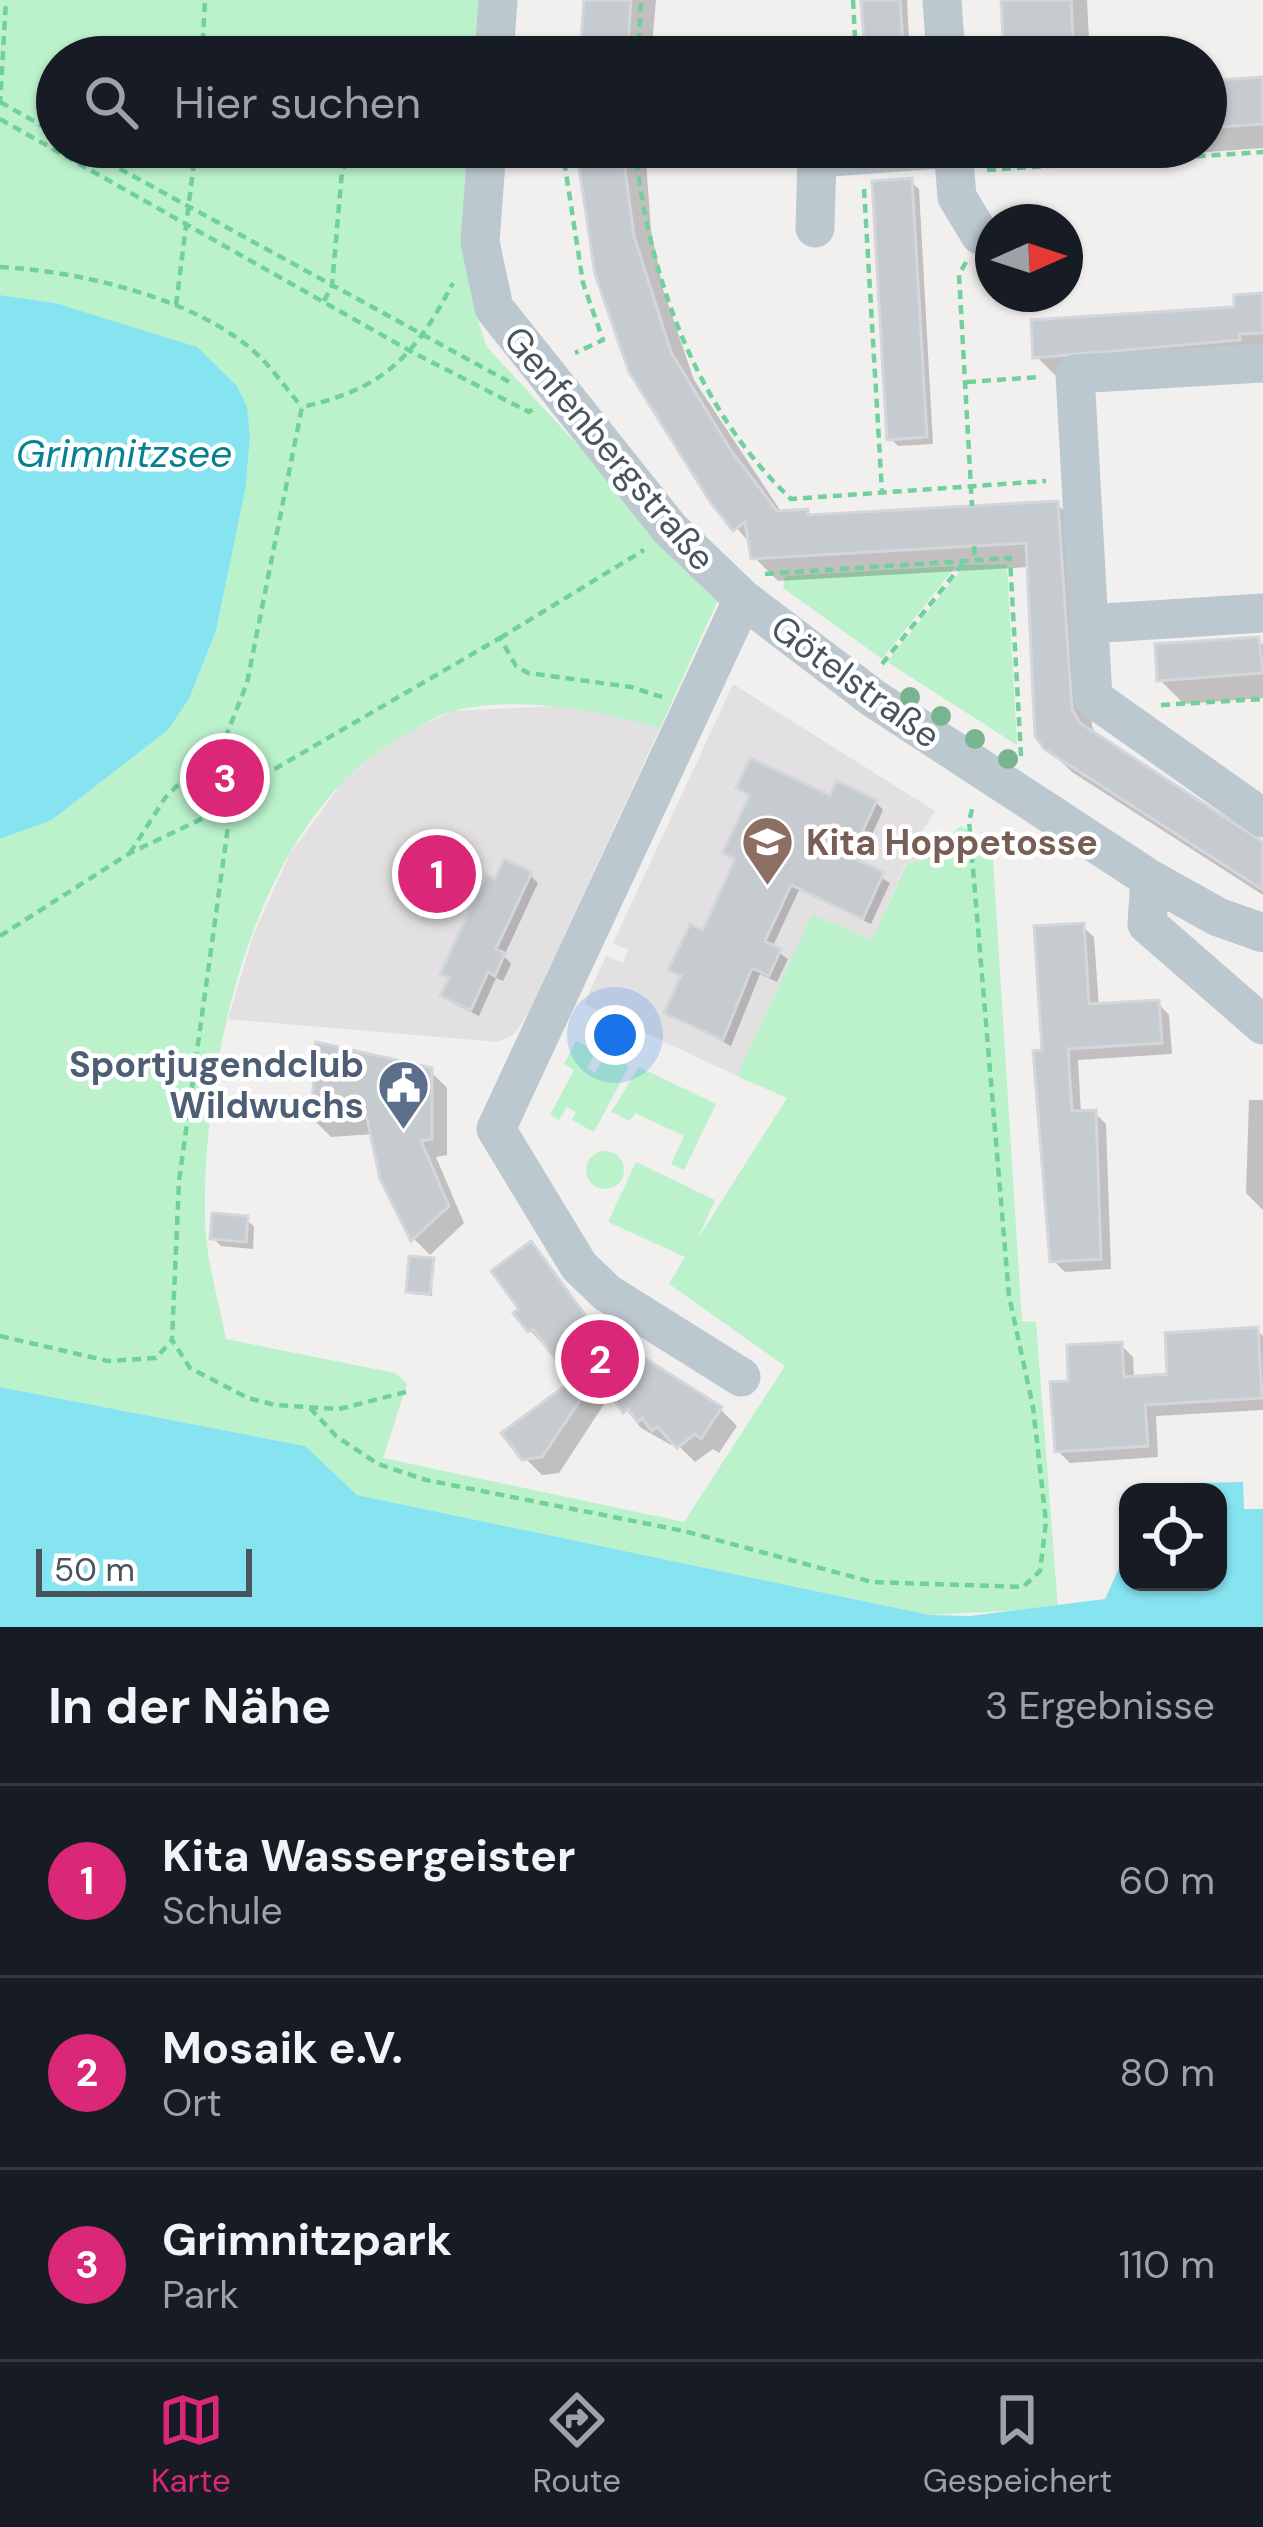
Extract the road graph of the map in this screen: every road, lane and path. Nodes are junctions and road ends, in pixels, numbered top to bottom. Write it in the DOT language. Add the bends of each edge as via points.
graph roads {
  1 [pos="6,0"];
  2 [pos="205,0"];
  3 [pos="498,0"];
  4 [pos="641,0"];
  5 [pos="853,0"];
  6 [pos="942,0"];
  7 [pos="203,36"];
  8 [pos="495,36"];
  9 [pos="639,36"];
  10 [pos="855,36"];
  11 [pos="945,36"];
  12 [pos="0,103"];
  13 [pos="0,118"];
  14 [pos="36,123"];
  15 [pos="36,138"];
  16 [pos="1227,152"];
  17 [pos="1263,152"];
  18 [pos="90,168"];
  19 [pos="117,168"];
  20 [pos="195,168"];
  21 [pos="344,168"];
  22 [pos="485,168"];
  23 [pos="565,168"];
  24 [pos="638,168"];
  25 [pos="817,168"];
  26 [pos="863,168"];
  27 [pos="959,168"];
  28 [pos="192,210"];
  29 [pos="190,224"];
  30 [pos="975,227"];
  31 [pos="815,228"];
  32 [pos="975,245"];
  33 [pos="0,267"];
  34 [pos="460,269"];
  35 [pos="332,286"];
  36 [pos="324,301"];
  37 [pos="176,305"];
  38 [pos="424,338"];
  39 [pos="412,352"];
  40 [pos="562,359"];
  41 [pos="1263,363"];
  42 [pos="1076,374"];
  43 [pos="523,379"];
  44 [pos="965,382"];
  45 [pos="542,402"];
  46 [pos="302,407"];
  47 [pos="1082,479"];
  48 [pos="971,486"];
  49 [pos="882,492"];
  50 [pos="972,506"];
  51 [pos="670,529"];
  52 [pos="974,546"];
  53 [pos="975,560"];
  54 [pos="965,561"];
  55 [pos="748,587"];
  56 [pos="1263,613"];
  57 [pos="1089,624"];
  58 [pos="500,638"];
  59 [pos="880,666"];
  60 [pos="1263,699"];
  61 [pos="690,707"];
  62 [pos="1108,708"];
  63 [pos="226,736"];
  64 [pos="1022,756"];
  65 [pos="982,770"];
  66 [pos="261,777"];
  67 [pos="231,805"];
  68 [pos="1263,818"];
  69 [pos="130,853"];
  70 [pos="1150,879"];
  71 [pos="1263,933"];
  72 [pos="0,936"];
  73 [pos="1263,1025"];
  74 [pos="0,1336"];
  75 [pos="172,1340"];
  76 [pos="741,1377"];
  77 [pos="406,1393"];
  78 [pos="310,1408"];
  1 -- 12 [label="path"];
  2 -- 7 [label="path"];
  3 -- 8 [label="street"];
  4 -- 9 [label="path"];
  5 -- 10 [label="path"];
  6 -- 11 [label="street"];
  12 -- 14 [label="path"];
  13 -- 15 [label="path"];
  16 -- 17 [label="path"];
  18 -- 29 [label="path"];
  19 -- 28 [label="path"];
  20 -- 28 [label="path"];
  21 -- 35 [label="path"];
  22 -- 51 [label="street, Genfenbergstraße" via="480,242 494,308"];
  23 -- 40 [label="path" via="578,260 603,340"];
  24 -- 49 [label="path" via="647,234 673,312 698,371 762,471 791,499"];
  25 -- 31 [label="street"];
  26 -- 49 [label="path"];
  27 -- 30 [label="street" via="957,197"];
  28 -- 29 [label="path"];
  28 -- 35 [label="path"];
  29 -- 36 [label="path"];
  29 -- 37 [label="path"];
  32 -- 44 [label="path" via="959,275"];
  33 -- 37 [label="path" via="68,271"];
  34 -- 38 [label="path"];
  35 -- 36 [label="path"];
  35 -- 38 [label="path"];
  36 -- 39 [label="path"];
  37 -- 46 [label="path" via="257,354"];
  38 -- 39 [label="path"];
  38 -- 43 [label="path" via="510,385"];
  39 -- 45 [label="path" via="529,412"];
  39 -- 46 [label="path" via="346,398"];
  41 -- 42 [label="street"];
  42 -- 44 [label="path"];
  42 -- 47 [label="street"];
  44 -- 48 [label="path"];
  46 -- 63 [label="path" via="259,632"];
  47 -- 48 [label="path"];
  47 -- 57 [label="street"];
  48 -- 49 [label="path"];
  48 -- 50 [label="path"];
  51 -- 55 [label="street, Genfenbergstraße"];
  51 -- 58 [label="path"];
  52 -- 53 [label="path"];
  53 -- 54 [label="path"];
  53 -- 64 [label="path" via="1010,558"];
  54 -- 55 [label="path"];
  54 -- 59 [label="path"];
  55 -- 61 [label="street, Götelstraße"];
  55 -- 65 [label="street, Götelstraße" via="873,698"];
  56 -- 57 [label="street"];
  57 -- 62 [label="street" via="1094,698"];
  58 -- 61 [label="path" via="528,673 632,687"];
  58 -- 66 [label="path"];
  60 -- 62 [label="path"];
  61 -- 76 [label="street, Götelstraße" via="496,1130 579,1266 607,1293"];
  62 -- 68 [label="street"];
  63 -- 66 [label="path"];
  63 -- 69 [label="path" via="166,798"];
  65 -- 70 [label="street, Götelstraße"];
  65 -- 78 [label="path" via="969,821 1009,1296 1046,1522 1040,1571 1023,1587 872,1582 684,1531 426,1480 378,1464"];
  66 -- 67 [label="path"];
  67 -- 69 [label="path"];
  67 -- 75 [label="path" via="179,1181"];
  69 -- 72 [label="path"];
  70 -- 71 [label="street, Götelstraße"];
  70 -- 73 [label="street" via="1147,924"];
  74 -- 75 [label="path" via="107,1361 156,1358"];
  75 -- 78 [label="path" via="190,1368 219,1385"];
  77 -- 78 [label="path"];
}
